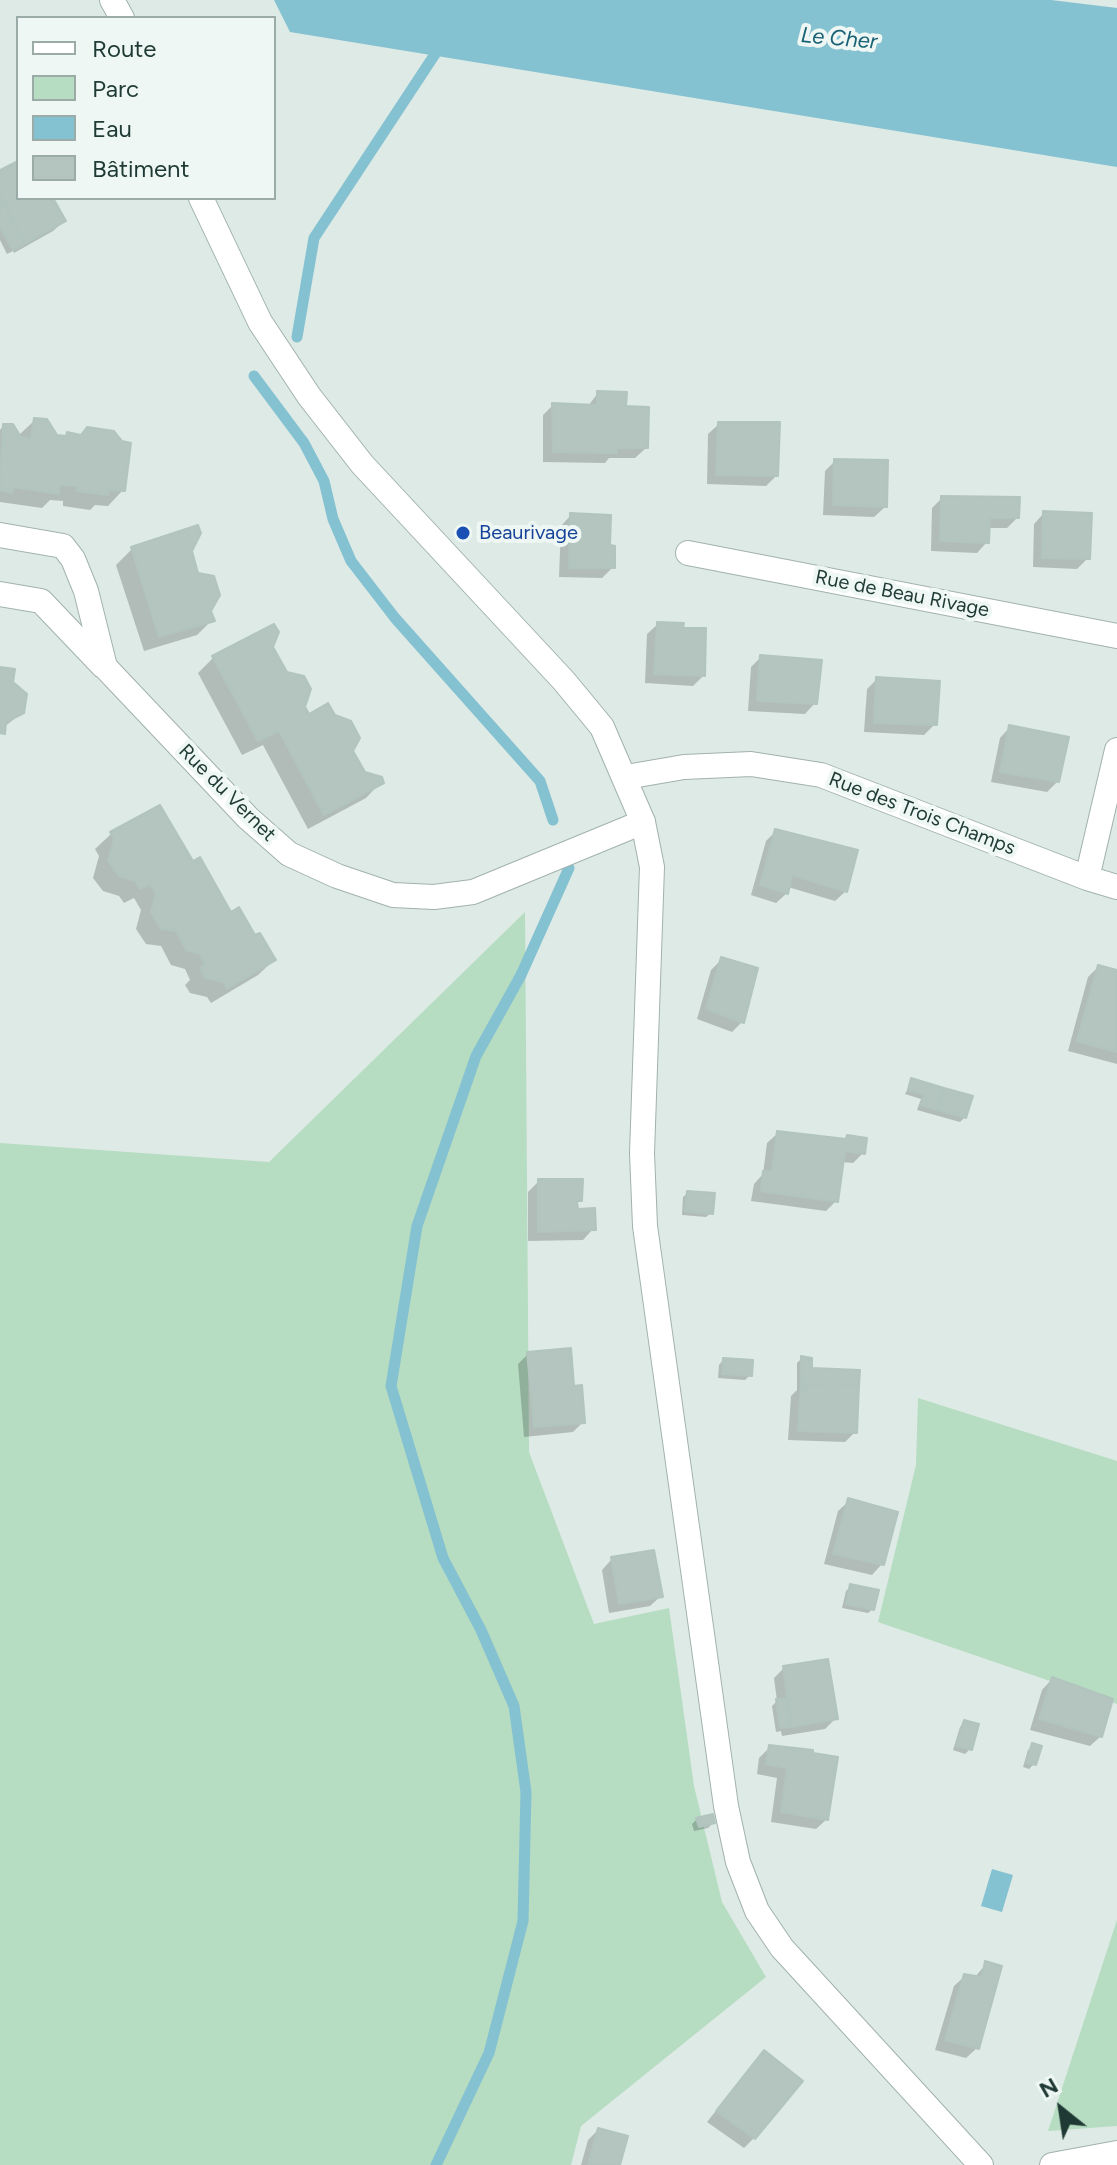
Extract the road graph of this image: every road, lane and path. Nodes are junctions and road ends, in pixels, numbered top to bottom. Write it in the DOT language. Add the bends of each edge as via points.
graph roads {
  1 [pos="202,200"];
  2 [pos="0,535"];
  3 [pos="688,553"];
  4 [pos="0,594"];
  5 [pos="1117,636"];
  6 [pos="105,667"];
  7 [pos="1117,750"];
  8 [pos="626,777"];
  9 [pos="643,822"];
  10 [pos="1087,878"];
  11 [pos="1117,887"];
  12 [pos="1117,2153"];
  13 [pos="981,2165"];
  14 [pos="1052,2165"];
  1 -- 8 [label="street" via="260,322 309,396 362,464 564,681 602,727"];
  2 -- 6 [label="street, Rue du Vernet" via="63,546 86,591"];
  3 -- 5 [label="street, Rue de Beau Rivage"];
  4 -- 6 [label="street, Rue du Vernet" via="41,601"];
  6 -- 9 [label="street, Rue du Vernet" via="289,854 393,895 473,892"];
  7 -- 10 [label="street"];
  8 -- 9 [label="street"];
  8 -- 10 [label="street, Rue des Trois Champs" via="751,764 821,775"];
  9 -- 13 [label="street" via="652,867 642,1153 645,1226 738,1862 757,1911 782,1948"];
  10 -- 11 [label="street, Rue des Trois Champs"];
  12 -- 14 [label="street"];
}
